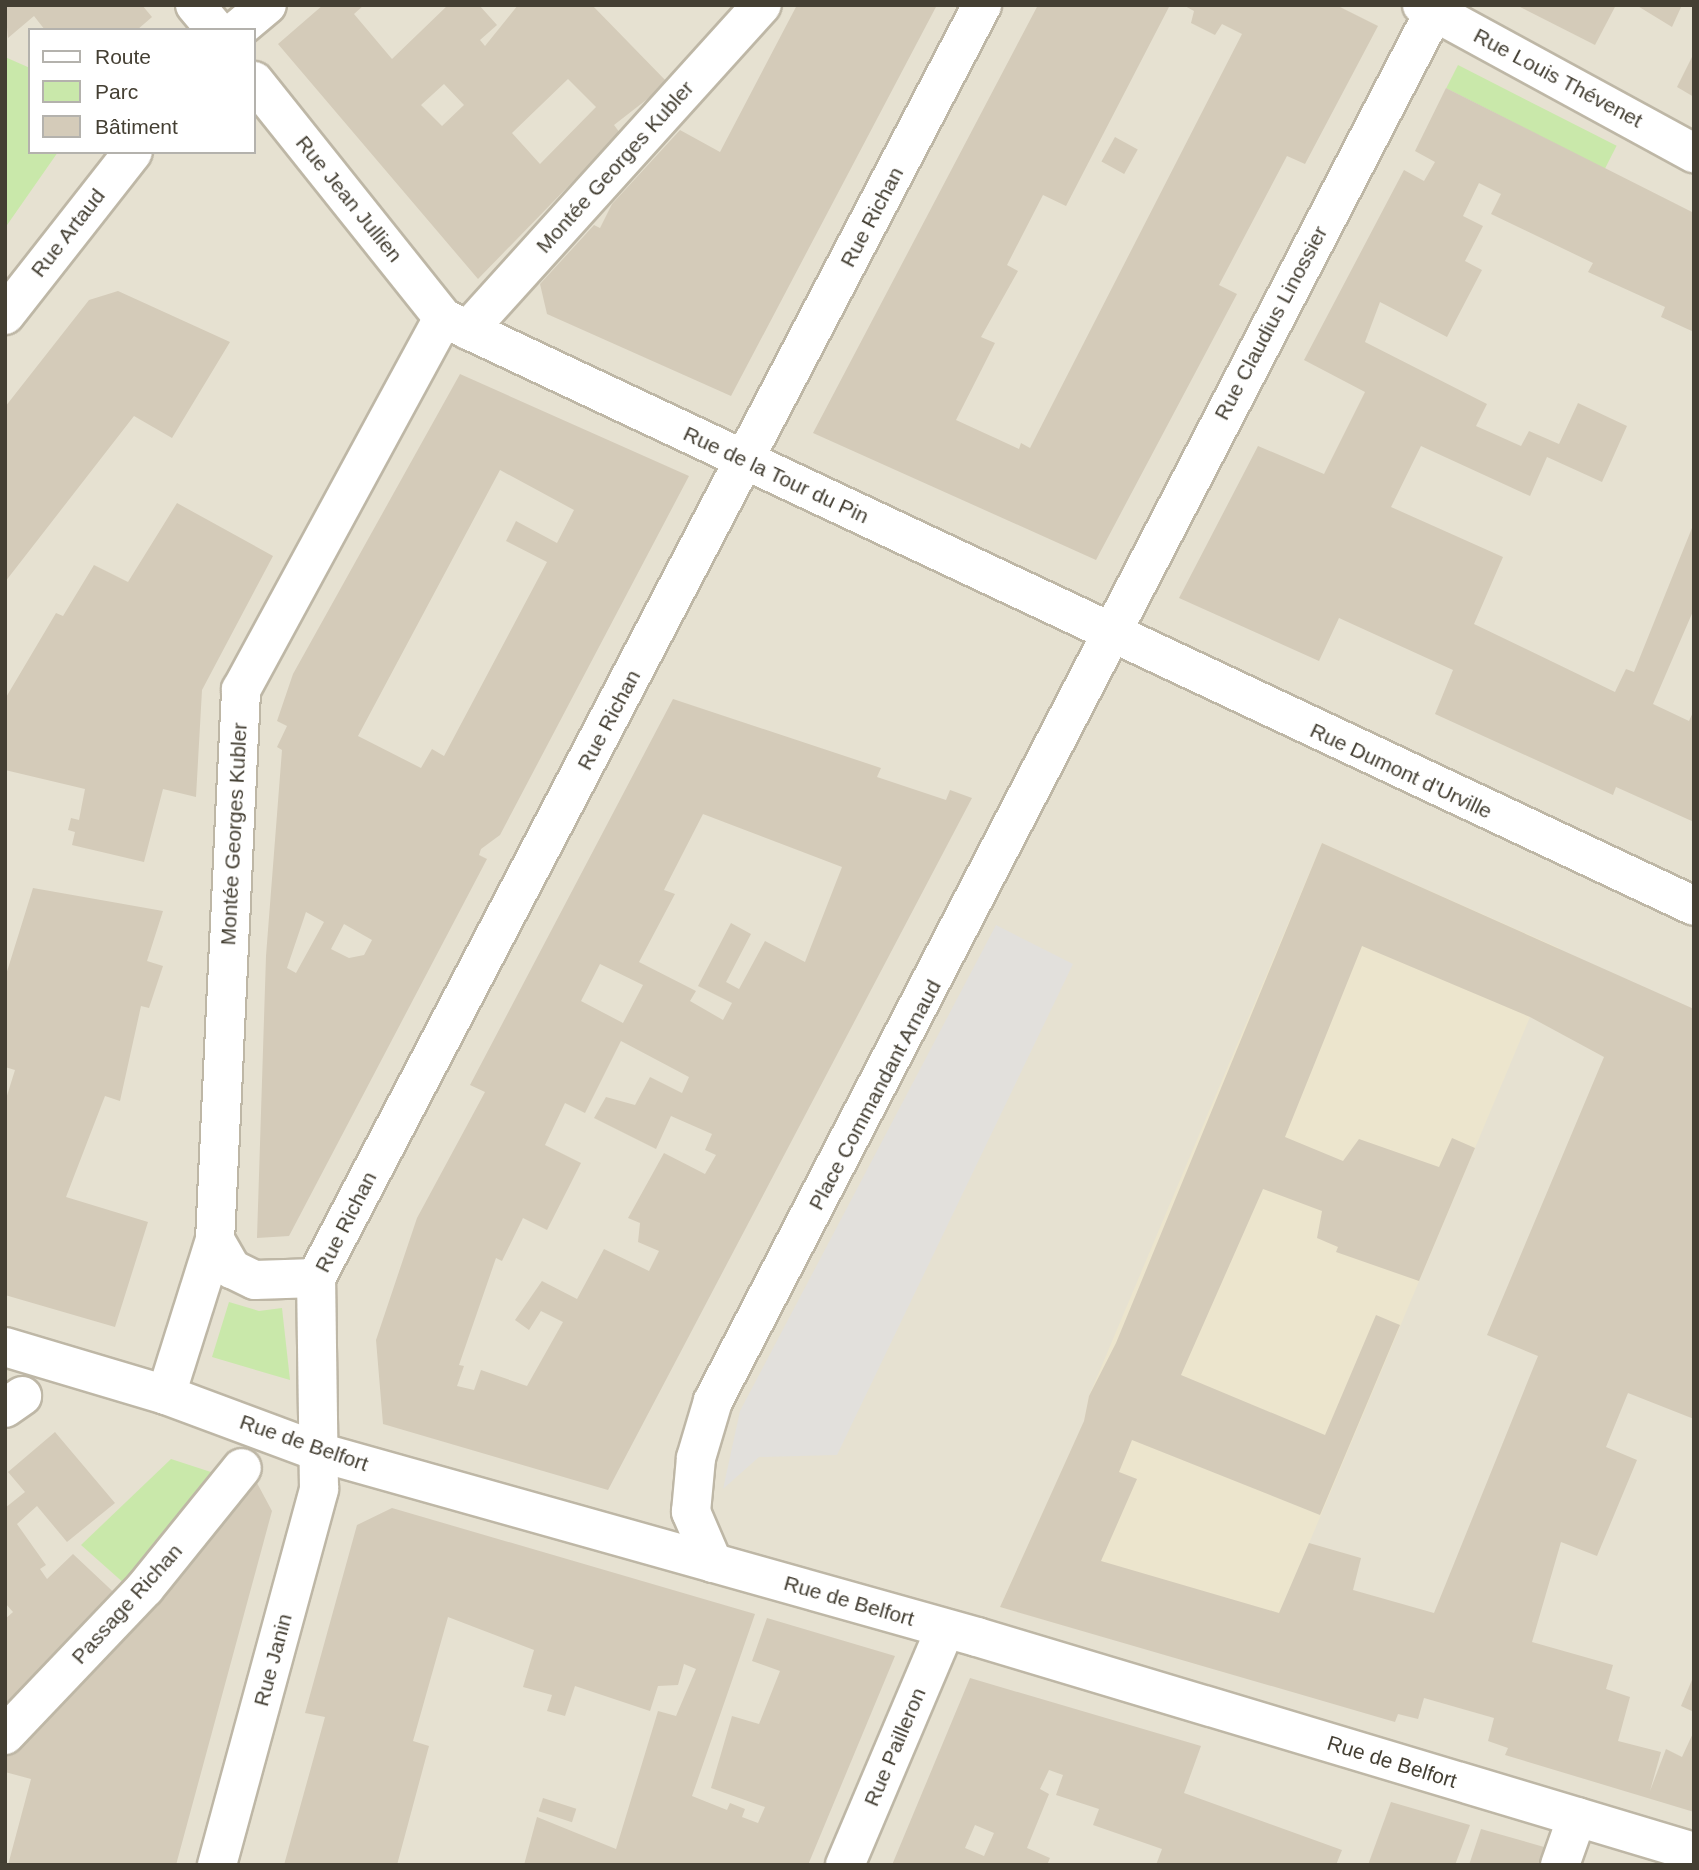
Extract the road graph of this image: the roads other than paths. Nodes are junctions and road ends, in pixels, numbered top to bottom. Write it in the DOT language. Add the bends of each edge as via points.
graph roads {
  1 [pos="195,5"];
  2 [pos="267,5"];
  3 [pos="762,5"];
  4 [pos="982,5"];
  5 [pos="1428,9"];
  6 [pos="214,28"];
  7 [pos="239,28"];
  8 [pos="256,83"];
  9 [pos="1694,153"];
  10 [pos="131,154"];
  11 [pos="5,315"];
  12 [pos="456,324"];
  13 [pos="746,459"];
  14 [pos="1108,635"];
  15 [pos="1694,905"];
  16 [pos="215,1240"];
  17 [pos="316,1278"];
  18 [pos="5,1347"];
  19 [pos="166,1395"];
  20 [pos="322,1453"];
  21 [pos="242,1468"];
  22 [pos="713,1563"];
  23 [pos="944,1629"];
  24 [pos="5,1735"];
  25 [pos="1577,1817"];
  26 [pos="1694,1852"];
  27 [pos="217,1865"];
  28 [pos="845,1865"];
  29 [pos="1560,1865"];
  1 -- 6 [label="street"];
  2 -- 7 [label="street"];
  3 -- 12 [label="street, Montée Georges Kubler"];
  4 -- 13 [label="street, Rue Richan"];
  5 -- 9 [label="street, Rue Louis Thévenet"];
  5 -- 14 [label="street, Rue Claudius Linossier"];
  8 -- 12 [label="street, Rue Jean Jullien"];
  10 -- 11 [label="street, Rue Artaud"];
  12 -- 13 [label="street, Rue de la Tour du Pin"];
  12 -- 16 [label="street, Montée Georges Kubler" via="241,690"];
  13 -- 14 [label="street, Rue de la Tour du Pin"];
  13 -- 17 [label="street, Rue Richan"];
  14 -- 15 [label="street, Rue Dumont d'Urville"];
  14 -- 22 [label="street, Place Commandant Arnaud" via="949,956 713,1401 696,1458 691,1512"];
  16 -- 17 [label="street" via="232,1269 255,1280"];
  16 -- 19 [label="street, Montée Georges Kubler"];
  17 -- 20 [label="street, Rue Richan"];
  18 -- 19 [label="street, Rue de Belfort"];
  19 -- 20 [label="street, Rue de Belfort"];
  20 -- 22 [label="street, Rue de Belfort"];
  20 -- 27 [label="street, Rue Janin" via="319,1489"];
  21 -- 24 [label="street, Passage Richan" via="145,1588"];
  22 -- 23 [label="street, Rue de Belfort"];
  23 -- 25 [label="street, Rue de Belfort"];
  23 -- 28 [label="street, Rue Pailleron"];
  25 -- 26 [label="street, Rue de Belfort"];
  25 -- 29 [label="street"];
}
